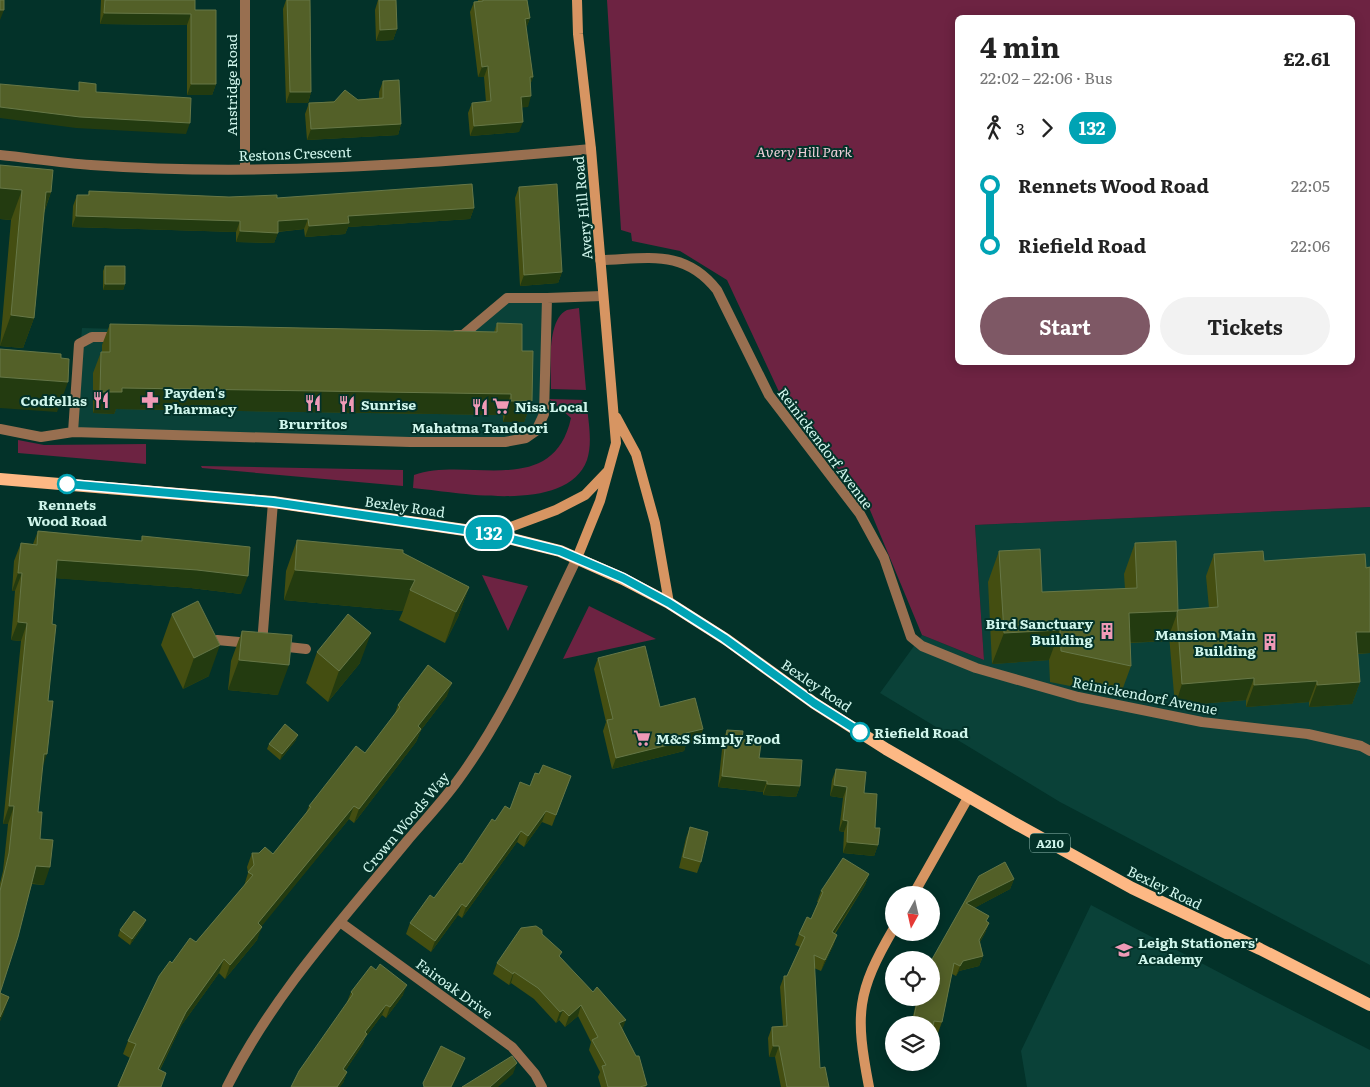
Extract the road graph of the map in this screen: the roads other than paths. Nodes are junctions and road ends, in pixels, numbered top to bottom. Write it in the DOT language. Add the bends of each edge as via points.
graph roads {
  1 [pos="245,0"];
  2 [pos="578,0"];
  3 [pos="591,149"];
  4 [pos="0,155"];
  5 [pos="245,169"];
  6 [pos="600,260"];
  7 [pos="602,296"];
  8 [pos="547,298"];
  9 [pos="444,335"];
  10 [pos="130,337"];
  11 [pos="614,414"];
  12 [pos="0,429"];
  13 [pos="73,432"];
  14 [pos="609,470"];
  15 [pos="0,479"];
  16 [pos="273,502"];
  17 [pos="492,534"];
  18 [pos="577,558"];
  19 [pos="669,603"];
  20 [pos="217,640"];
  21 [pos="261,644"];
  22 [pos="306,649"];
  23 [pos="1370,751"];
  24 [pos="969,796"];
  25 [pos="918,886"];
  26 [pos="340,922"];
  27 [pos="887,941"];
  28 [pos="1370,1006"];
  29 [pos="227,1087"];
  30 [pos="542,1087"];
  31 [pos="869,1087"];
  1 -- 5 [label="street, Anstridge Road"];
  2 -- 3 [label="main road, Avery Hill Road" via="578,34"];
  3 -- 5 [label="street, Restons Crescent" via="412,164"];
  3 -- 6 [label="main road, Avery Hill Road"];
  4 -- 5 [label="street, Restons Crescent" via="91,165"];
  6 -- 7 [label="main road, Avery Hill Road"];
  6 -- 23 [label="street, Reinickendorf Avenue" via="668,258 690,265 706,276 717,290 769,395 860,514 884,558 911,637 922,646 976,668 1078,697 1202,722 1308,734"];
  7 -- 8 [label="street"];
  7 -- 11 [label="main road, Avery Hill Road"];
  8 -- 9 [label="street" via="507,298 463,335"];
  8 -- 13 [label="street" via="544,414 536,431 526,438 505,442 410,442"];
  10 -- 13 [label="street" via="92,337 79,344"];
  11 -- 14 [label="main road, Avery Hill Road" via="616,443"];
  11 -- 19 [label="main road, Avery Hill Road" via="636,454 655,523"];
  12 -- 13 [label="street" via="41,437"];
  14 -- 17 [label="main road, Avery Hill Road" via="585,495 556,510"];
  14 -- 18 [label="main road, Avery Hill Road"];
  15 -- 16 [label="main road, Bexley Road / A210"];
  16 -- 17 [label="main road, Bexley Road / A210"];
  16 -- 21 [label="street"];
  17 -- 18 [label="main road, Bexley Road / A210"];
  18 -- 19 [label="main road, Bexley Road / A210"];
  18 -- 26 [label="street, Crown Woods Way" via="491,733 457,782"];
  19 -- 24 [label="main road, Bexley Road / A210" via="814,703"];
  20 -- 21 [label="street"];
  21 -- 22 [label="street"];
  24 -- 25 [label="main road"];
  24 -- 28 [label="main road, Bexley Road / A210" via="1132,888"];
  26 -- 29 [label="street, Crown Woods Way" via="273,1008"];
  26 -- 30 [label="street, Fairoak Drive" via="512,1047 536,1074"];
  27 -- 31 [label="main road" via="866,982 860,1008 860,1033"];
}
